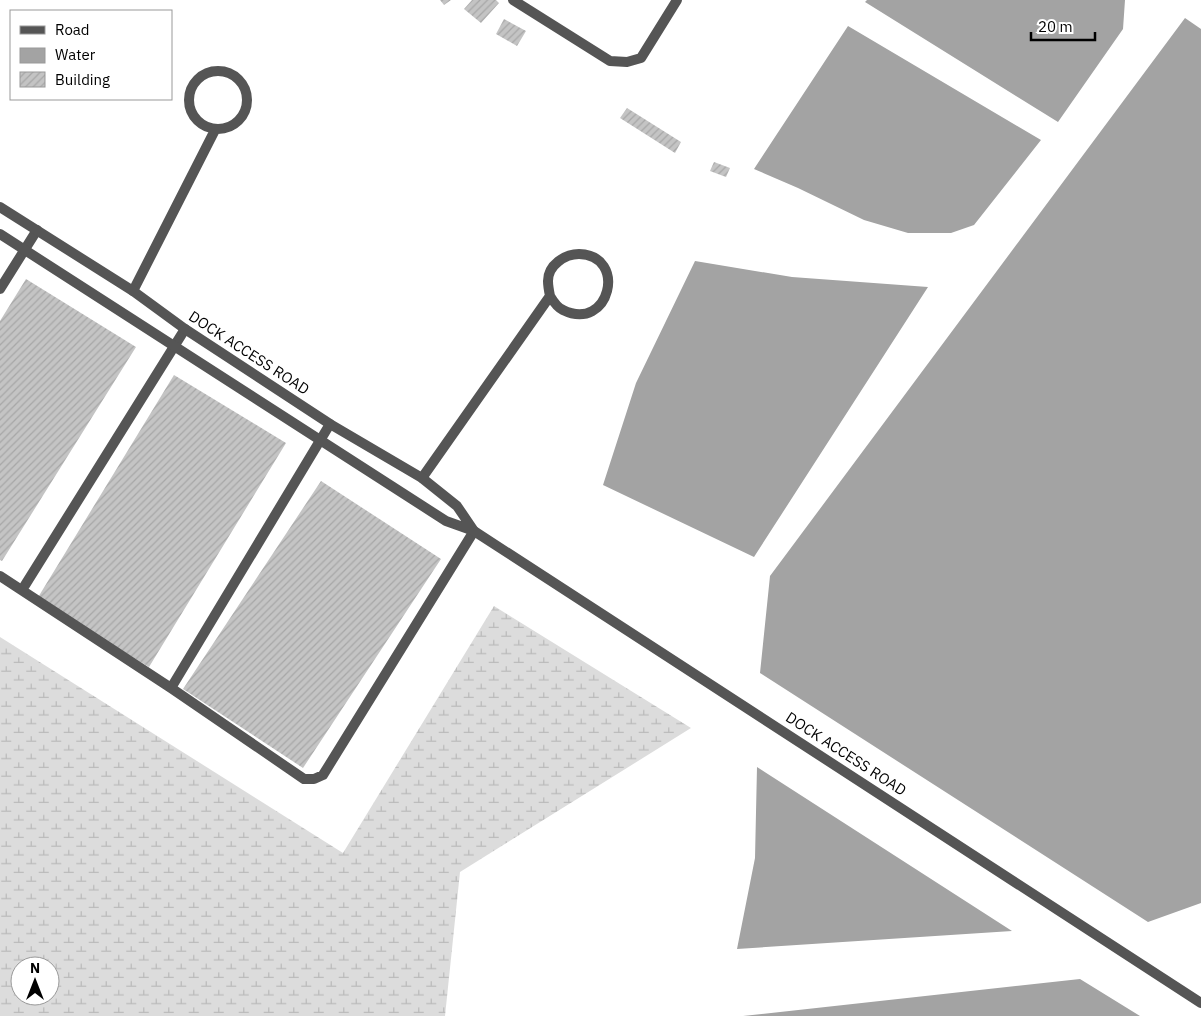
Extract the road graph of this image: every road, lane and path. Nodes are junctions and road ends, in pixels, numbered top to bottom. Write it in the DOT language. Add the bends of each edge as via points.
graph roads {
  1 [pos="513,0"];
  2 [pos="677,0"];
  3 [pos="215,130"];
  4 [pos="0,207"];
  5 [pos="37,230"];
  6 [pos="0,234"];
  7 [pos="25,249"];
  8 [pos="0,289"];
  9 [pos="133,290"];
  10 [pos="550,296"];
  11 [pos="185,329"];
  12 [pos="176,346"];
  13 [pos="330,424"];
  14 [pos="321,440"];
  15 [pos="422,478"];
  16 [pos="474,531"];
  17 [pos="0,576"];
  18 [pos="22,590"];
  19 [pos="171,688"];
  20 [pos="1201,1003"];
  1 -- 2 [label="street" via="610,61 627,62 641,58"];
  3 -- 3 [label="street" via="201,124 191,113 188,98 193,84 205,74 220,71 235,76 245,88 247,103 242,117 230,127"];
  3 -- 9 [label="street"];
  4 -- 5 [label="street, DOCK ACCESS ROAD"];
  5 -- 7 [label="street"];
  5 -- 9 [label="street, DOCK ACCESS ROAD"];
  6 -- 7 [label="street, DOCK ACCESS ROAD"];
  7 -- 8 [label="street"];
  7 -- 12 [label="street, DOCK ACCESS ROAD"];
  9 -- 11 [label="street, DOCK ACCESS ROAD"];
  10 -- 10 [label="street" via="561,310 578,315 595,310 606,297 609,280 602,264 595,259 570,254 555,264 548,279"];
  10 -- 15 [label="street"];
  11 -- 12 [label="street"];
  11 -- 13 [label="street, DOCK ACCESS ROAD"];
  12 -- 14 [label="street, DOCK ACCESS ROAD"];
  12 -- 18 [label="street"];
  13 -- 14 [label="street"];
  13 -- 15 [label="street, DOCK ACCESS ROAD"];
  14 -- 16 [label="street, DOCK ACCESS ROAD" via="446,521"];
  14 -- 19 [label="street"];
  15 -- 16 [label="street, DOCK ACCESS ROAD" via="457,506"];
  16 -- 19 [label="street" via="323,775 314,780 304,779"];
  16 -- 20 [label="street, DOCK ACCESS ROAD"];
  17 -- 18 [label="street"];
  18 -- 19 [label="street"];
}
